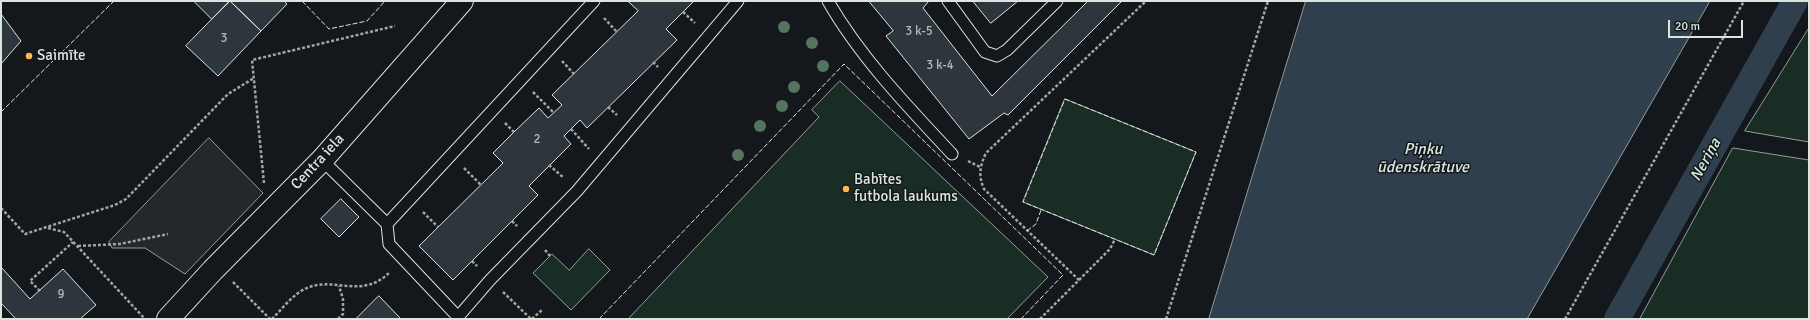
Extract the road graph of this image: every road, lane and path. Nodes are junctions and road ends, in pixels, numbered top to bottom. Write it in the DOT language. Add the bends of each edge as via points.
graph roads {
  1 [pos="462,1"];
  2 [pos="594,1"];
  3 [pos="738,1"];
  4 [pos="828,1"];
  5 [pos="948,1"];
  6 [pos="1057,1"];
  7 [pos="1146,1"];
  8 [pos="1268,1"];
  9 [pos="1744,1"];
  10 [pos="395,26"];
  11 [pos="254,78"];
  12 [pos="521,80"];
  13 [pos="554,113"];
  14 [pos="571,129"];
  15 [pos="451,154"];
  16 [pos="952,154"];
  17 [pos="322,160"];
  18 [pos="602,162"];
  19 [pos="481,185"];
  20 [pos="289,193"];
  21 [pos="1,208"];
  22 [pos="386,224"];
  23 [pos="48,228"];
  24 [pos="168,234"];
  25 [pos="1114,239"];
  26 [pos="73,242"];
  27 [pos="77,246"];
  28 [pos="403,259"];
  29 [pos="217,266"];
  30 [pos="490,280"];
  31 [pos="1079,280"];
  32 [pos="339,286"];
  33 [pos="40,291"];
  34 [pos="542,310"];
  35 [pos="458,318"];
  36 [pos="145,319"];
  37 [pos="168,319"];
  38 [pos="271,319"];
  39 [pos="338,319"];
  40 [pos="532,319"];
  41 [pos="1040,319"];
  42 [pos="1166,319"];
  43 [pos="1565,319"];
  1 -- 17 [label="street, Centra iela"];
  2 -- 12 [label="lane"];
  3 -- 18 [label="lane"];
  4 -- 16 [label="lane" via="841,24 905,103"];
  5 -- 6 [label="lane" via="985,52 997,56 1007,50"];
  7 -- 31 [label="path" via="986,153 980,167 984,189"];
  8 -- 42 [label="path"];
  9 -- 43 [label="path"];
  10 -- 11 [label="path" via="252,60"];
  11 -- 20 [label="path" via="264,183 273,191"];
  11 -- 23 [label="path" via="228,94 126,198 115,205"];
  12 -- 13 [label="path"];
  12 -- 15 [label="lane"];
  14 -- 18 [label="path"];
  15 -- 19 [label="path"];
  15 -- 22 [label="lane"];
  17 -- 20 [label="street, Centra iela"];
  17 -- 22 [label="lane"];
  18 -- 30 [label="lane"];
  20 -- 29 [label="street, Centra iela"];
  21 -- 23 [label="path" via="25,234"];
  22 -- 28 [label="lane" via="389,244"];
  23 -- 26 [label="path" via="64,232"];
  24 -- 27 [label="path" via="120,244"];
  25 -- 31 [label="path" via="1110,249"];
  26 -- 27 [label="path"];
  26 -- 33 [label="path" via="30,281"];
  27 -- 36 [label="path"];
  28 -- 32 [label="path" via="388,274 370,285"];
  28 -- 35 [label="lane"];
  29 -- 37 [label="street, Centra iela"];
  29 -- 38 [label="path"];
  30 -- 35 [label="lane"];
  30 -- 40 [label="path"];
  31 -- 41 [label="path"];
  32 -- 38 [label="path" via="324,284 306,288"];
  32 -- 39 [label="path" via="343,299 343,314"];
  34 -- 40 [label="path"];
}
